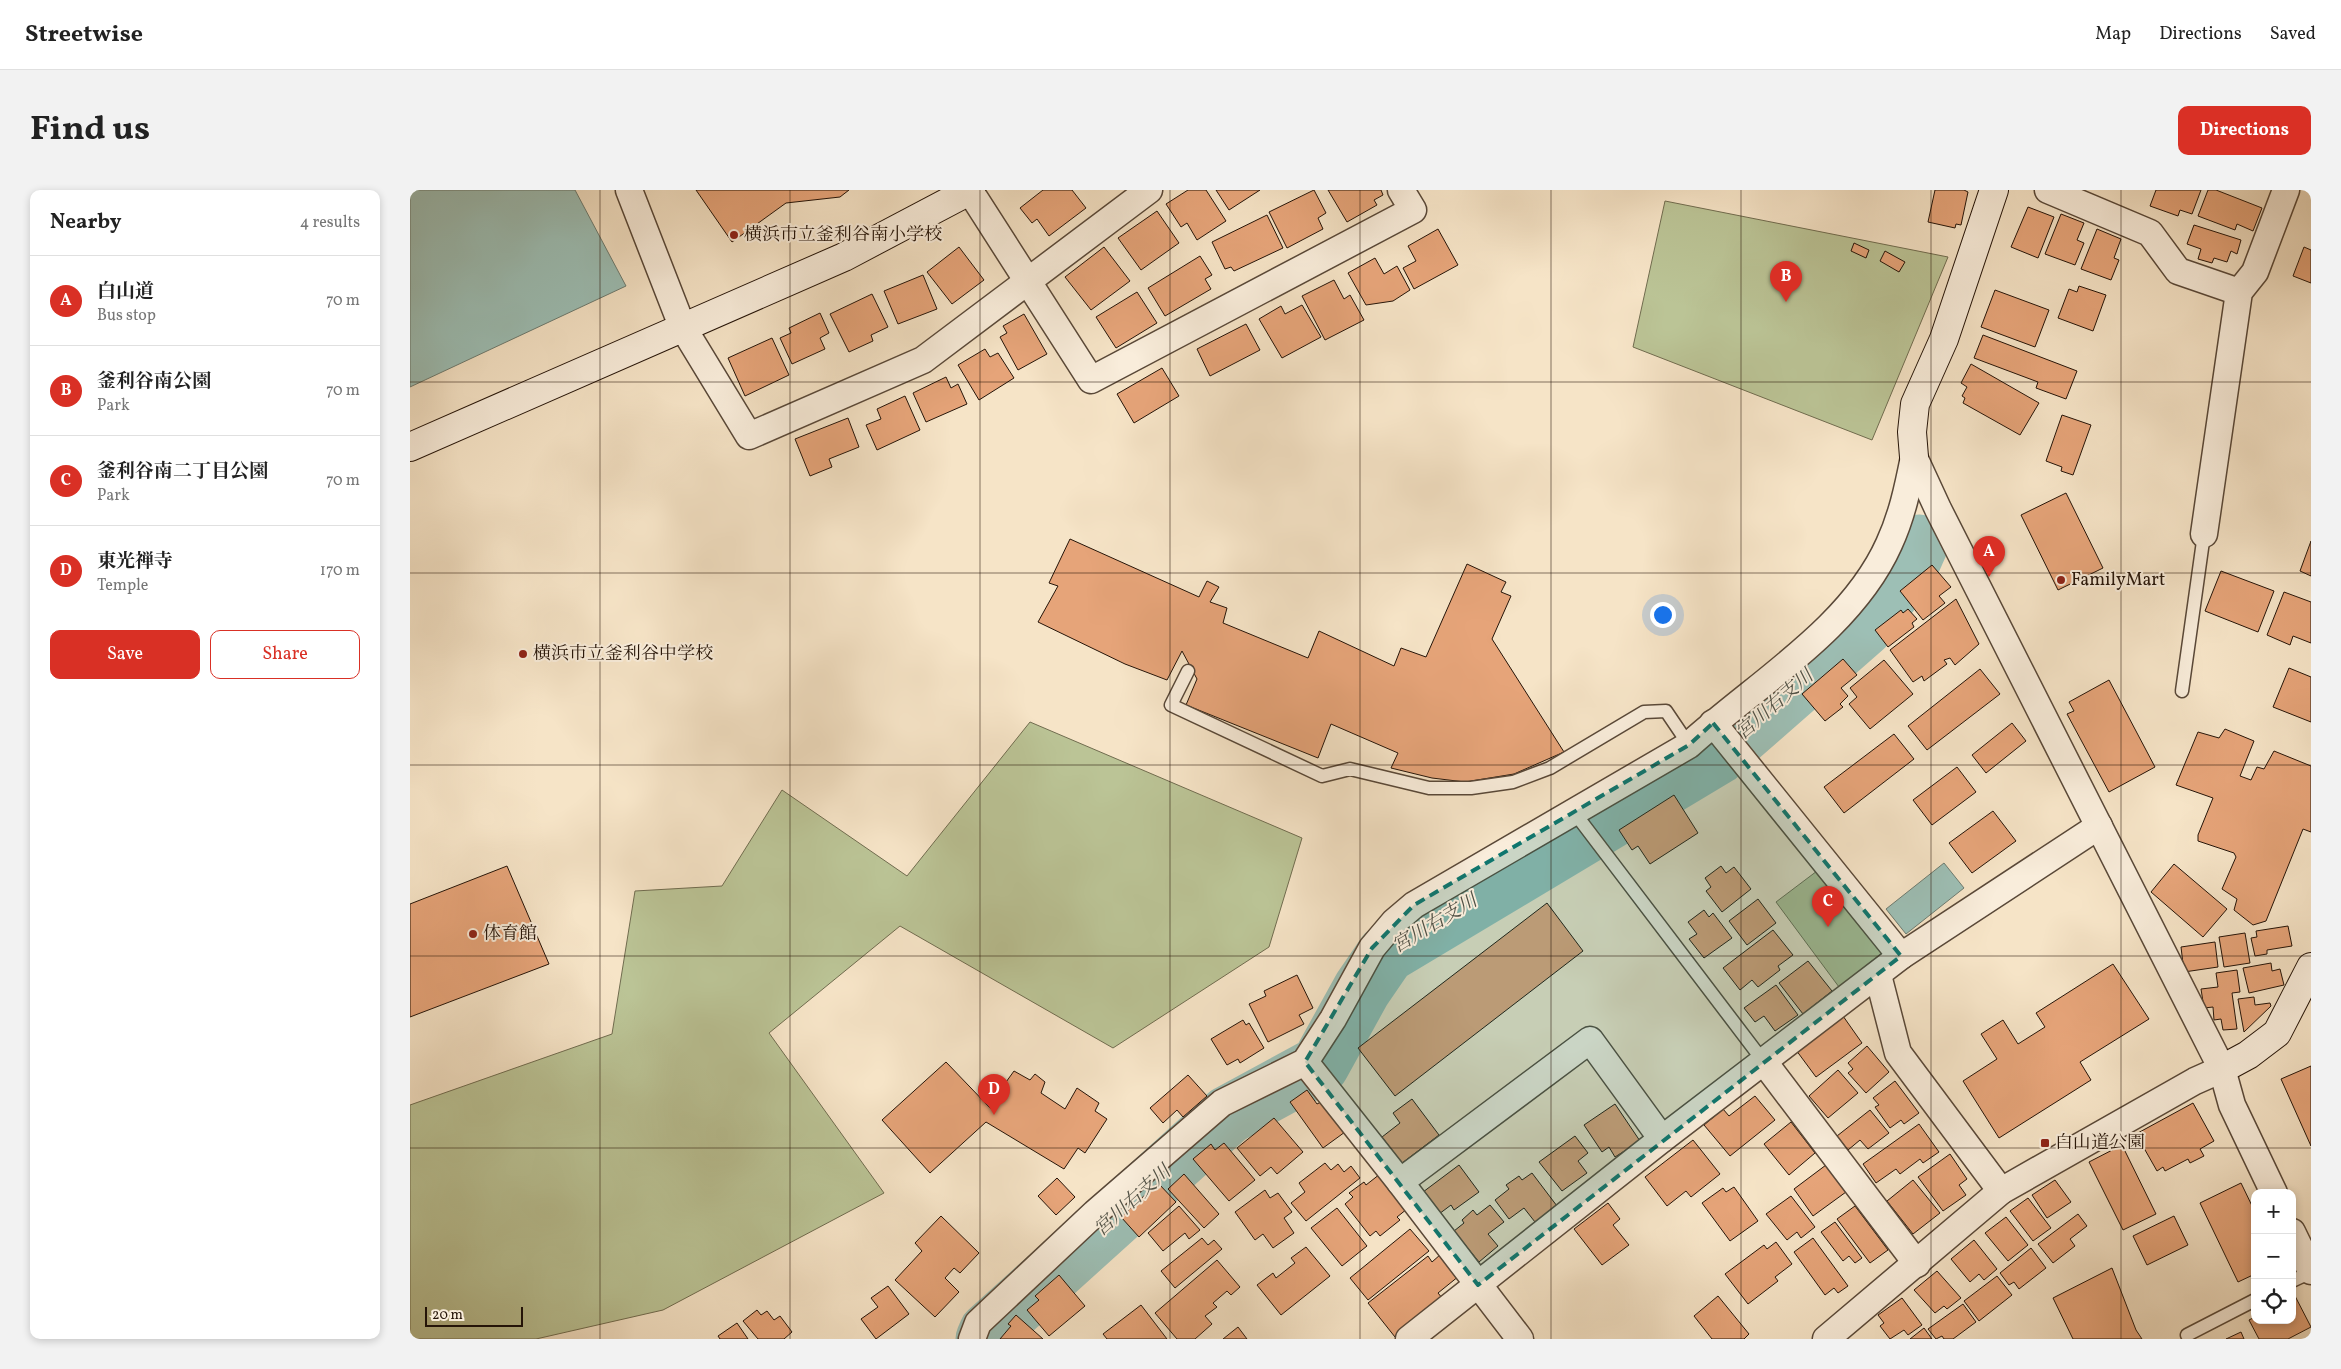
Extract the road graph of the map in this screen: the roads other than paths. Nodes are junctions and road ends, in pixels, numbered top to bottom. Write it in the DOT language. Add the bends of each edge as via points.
graph roads {
  1 [pos="629,190"];
  2 [pos="971,190"];
  3 [pos="1149,190"];
  4 [pos="1400,190"];
  5 [pos="1994,190"];
  6 [pos="2048,190"];
  7 [pos="2286,190"];
  8 [pos="1028,280"];
  9 [pos="2239,292"];
  10 [pos="682,326"];
  11 [pos="410,447"];
  12 [pos="1914,457"];
  13 [pos="2204,534"];
  14 [pos="1188,671"];
  15 [pos="2182,691"];
  16 [pos="1718,730"];
  17 [pos="1689,745"];
  18 [pos="1578,818"];
  19 [pos="2099,826"];
  20 [pos="1901,956"];
  21 [pos="1878,975"];
  22 [pos="2309,977"];
  23 [pos="1764,1062"];
  24 [pos="2222,1069"];
  25 [pos="1310,1070"];
  26 [pos="1662,1139"];
  27 [pos="1400,1182"];
  28 [pos="2272,1189"];
  29 [pos="2001,1191"];
  30 [pos="2293,1234"];
  31 [pos="1917,1264"];
  32 [pos="2311,1272"];
  33 [pos="2296,1280"];
  34 [pos="1478,1285"];
  35 [pos="2251,1302"];
  36 [pos="1854,1330"];
  37 [pos="2187,1334"];
  38 [pos="972,1339"];
  39 [pos="1409,1339"];
  40 [pos="1520,1339"];
  41 [pos="1826,1339"];
  1 -- 10 [label="street"];
  2 -- 8 [label="street"];
  2 -- 10 [label="street" via="844,257"];
  3 -- 8 [label="street"];
  4 -- 8 [label="street" via="1413,210 1091,380"];
  5 -- 12 [label="street" via="1944,339 1915,404"];
  6 -- 9 [label="street" via="2150,233 2178,271"];
  7 -- 9 [label="street" via="2255,272"];
  8 -- 10 [label="street" via="922,360 749,436"];
  9 -- 13 [label="street"];
  10 -- 11 [label="street"];
  12 -- 16 [label="street" via="1905,503 1889,546 1856,599"];
  12 -- 19 [label="street"];
  13 -- 15 [label="lane"];
  14 -- 17 [label="lane" via="1171,705 1322,776 1350,769 1429,788 1471,788 1513,782 1550,768 1644,712 1666,711"];
  16 -- 17 [label="street"];
  16 -- 20 [label="street"];
  17 -- 18 [label="street"];
  18 -- 23 [label="lane"];
  18 -- 25 [label="street" via="1414,905 1394,922 1372,948 1333,1019"];
  19 -- 20 [label="street"];
  19 -- 24 [label="street"];
  20 -- 21 [label="street"];
  21 -- 23 [label="street"];
  21 -- 29 [label="street" via="1898,1053"];
  22 -- 24 [label="street" via="2277,1033 2248,1055"];
  23 -- 26 [label="street"];
  23 -- 31 [label="street"];
  24 -- 28 [label="street" via="2232,1105"];
  24 -- 29 [label="street"];
  25 -- 27 [label="street"];
  25 -- 38 [label="street" via="1222,1103 1096,1213 978,1323"];
  26 -- 27 [label="street" via="1590,1040"];
  26 -- 34 [label="street"];
  27 -- 34 [label="street"];
  29 -- 31 [label="street"];
  30 -- 32 [label="street"];
  31 -- 36 [label="street"];
  32 -- 33 [label="lane"];
  34 -- 39 [label="street"];
  34 -- 40 [label="street"];
  35 -- 37 [label="lane"];
  36 -- 41 [label="street"];
}
